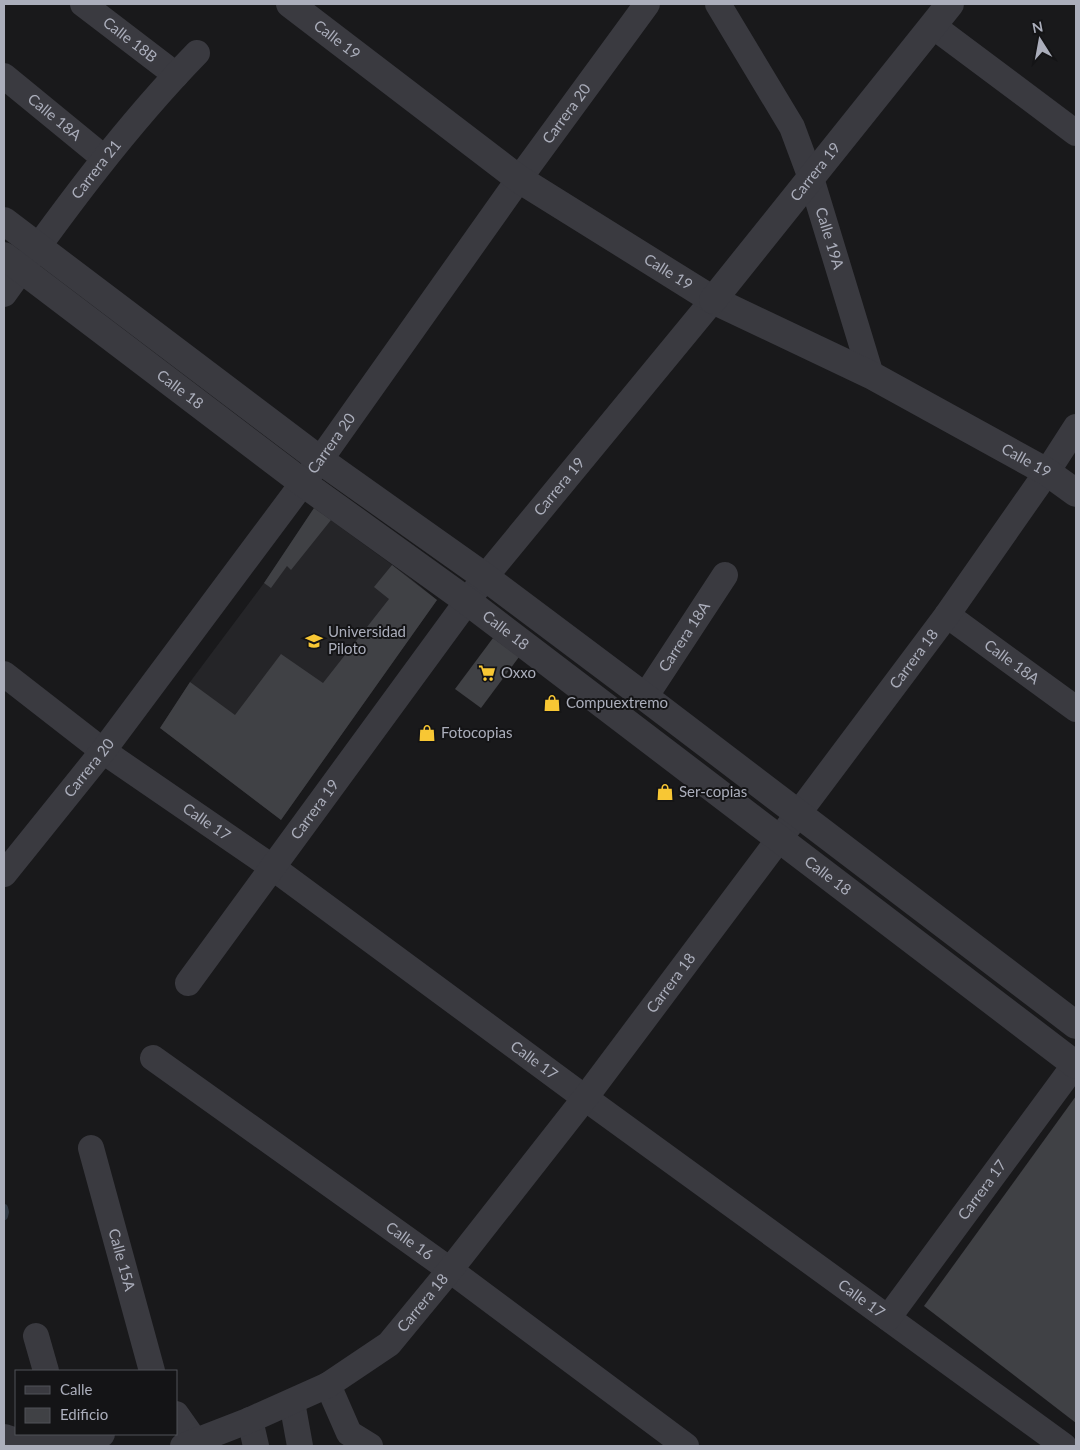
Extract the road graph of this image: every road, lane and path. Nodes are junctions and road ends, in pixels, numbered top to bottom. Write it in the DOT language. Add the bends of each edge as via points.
graph roads {
  1 [pos="83,4"];
  2 [pos="290,4"];
  3 [pos="647,4"];
  4 [pos="718,4"];
  5 [pos="950,4"];
  6 [pos="933,26"];
  7 [pos="197,53"];
  8 [pos="176,75"];
  9 [pos="4,76"];
  10 [pos="1076,133"];
  11 [pos="104,158"];
  12 [pos="811,178"];
  13 [pos="519,179"];
  14 [pos="4,221"];
  15 [pos="38,246"];
  16 [pos="12,263"];
  17 [pos="4,294"];
  18 [pos="714,300"];
  19 [pos="871,375"];
  20 [pos="1076,426"];
  21 [pos="320,460"];
  22 [pos="1047,472"];
  23 [pos="303,483"];
  24 [pos="1076,493"];
  25 [pos="725,575"];
  26 [pos="485,577"];
  27 [pos="467,601"];
  28 [pos="947,615"];
  29 [pos="4,674"];
  30 [pos="645,697"];
  31 [pos="1076,709"];
  32 [pos="103,751"];
  33 [pos="798,813"];
  34 [pos="780,838"];
  35 [pos="272,867"];
  36 [pos="4,874"];
  37 [pos="188,983"];
  38 [pos="1076,1025"];
  39 [pos="153,1058"];
  40 [pos="1076,1064"];
  41 [pos="585,1098"];
  42 [pos="91,1148"];
  43 [pos="450,1270"];
  44 [pos="888,1318"];
  45 [pos="36,1336"];
  46 [pos="46,1370"];
  47 [pos="152,1370"];
  48 [pos="328,1385"];
  49 [pos="292,1402"];
  50 [pos="178,1419"];
  51 [pos="250,1420"];
  52 [pos="89,1435"];
  53 [pos="170,1435"];
  54 [pos="63,1437"];
  55 [pos="15,1440"];
  56 [pos="187,1444"];
  57 [pos="256,1446"];
  58 [pos="300,1446"];
  59 [pos="370,1446"];
  60 [pos="686,1446"];
  61 [pos="1064,1446"];
  1 -- 8 [label="street, Calle 18B"];
  2 -- 13 [label="street, Calle 19"];
  3 -- 13 [label="street, Carrera 20"];
  4 -- 12 [label="street, Calle 19A" via="792,127"];
  5 -- 6 [label="street, Carrera 19"];
  6 -- 10 [label="street"];
  6 -- 12 [label="street, Carrera 19"];
  7 -- 8 [label="street, Carrera 21"];
  8 -- 11 [label="street, Carrera 21"];
  9 -- 11 [label="street, Calle 18A"];
  11 -- 15 [label="street, Carrera 21"];
  12 -- 18 [label="street, Carrera 19"];
  12 -- 19 [label="street, Calle 19A"];
  13 -- 18 [label="street, Calle 19"];
  13 -- 21 [label="street, Carrera 20"];
  14 -- 15 [label="street, Calle 18"];
  15 -- 16 [label="street, Carrera 21"];
  15 -- 21 [label="street, Calle 18"];
  16 -- 17 [label="street, Carrera 21"];
  16 -- 23 [label="street, Calle 18"];
  18 -- 19 [label="street, Calle 19"];
  18 -- 26 [label="street, Carrera 19"];
  19 -- 22 [label="street, Calle 19"];
  20 -- 22 [label="street, Carrera 18"];
  21 -- 23 [label="street, Carrera 20"];
  21 -- 26 [label="street, Calle 18"];
  22 -- 24 [label="street, Calle 19"];
  22 -- 28 [label="street, Carrera 18"];
  23 -- 27 [label="street, Calle 18"];
  23 -- 32 [label="street, Carrera 20"];
  25 -- 30 [label="street, Carrera 18A"];
  26 -- 27 [label="street, Carrera 19"];
  26 -- 30 [label="street, Calle 18"];
  27 -- 34 [label="street, Calle 18"];
  27 -- 35 [label="street, Carrera 19"];
  28 -- 31 [label="street, Calle 18A"];
  28 -- 33 [label="street, Carrera 18"];
  29 -- 32 [label="street, Calle 17"];
  30 -- 33 [label="street, Calle 18"];
  32 -- 35 [label="street, Calle 17"];
  32 -- 36 [label="street, Carrera 20"];
  33 -- 34 [label="street, Carrera 18"];
  33 -- 38 [label="street, Calle 18"];
  34 -- 40 [label="street, Calle 18"];
  34 -- 41 [label="street, Carrera 18"];
  35 -- 37 [label="street, Carrera 19"];
  35 -- 41 [label="street, Calle 17"];
  39 -- 43 [label="street, Calle 16"];
  40 -- 44 [label="street, Carrera 17"];
  41 -- 43 [label="street, Carrera 18"];
  41 -- 44 [label="street, Calle 17"];
  42 -- 47 [label="street, Calle 15A"];
  43 -- 48 [label="street, Carrera 18" via="389,1344"];
  43 -- 60 [label="street, Calle 16"];
  44 -- 61 [label="street, Calle 17"];
  45 -- 46 [label="street"];
  48 -- 49 [label="street, Carrera 18"];
  48 -- 59 [label="street" via="349,1432"];
  49 -- 51 [label="street, Carrera 18"];
  49 -- 58 [label="street"];
  50 -- 56 [label="street"];
  51 -- 56 [label="street, Carrera 18"];
  51 -- 57 [label="street"];
  52 -- 54 [label="street"];
  53 -- 56 [label="street"];
  54 -- 55 [label="street"];
}
